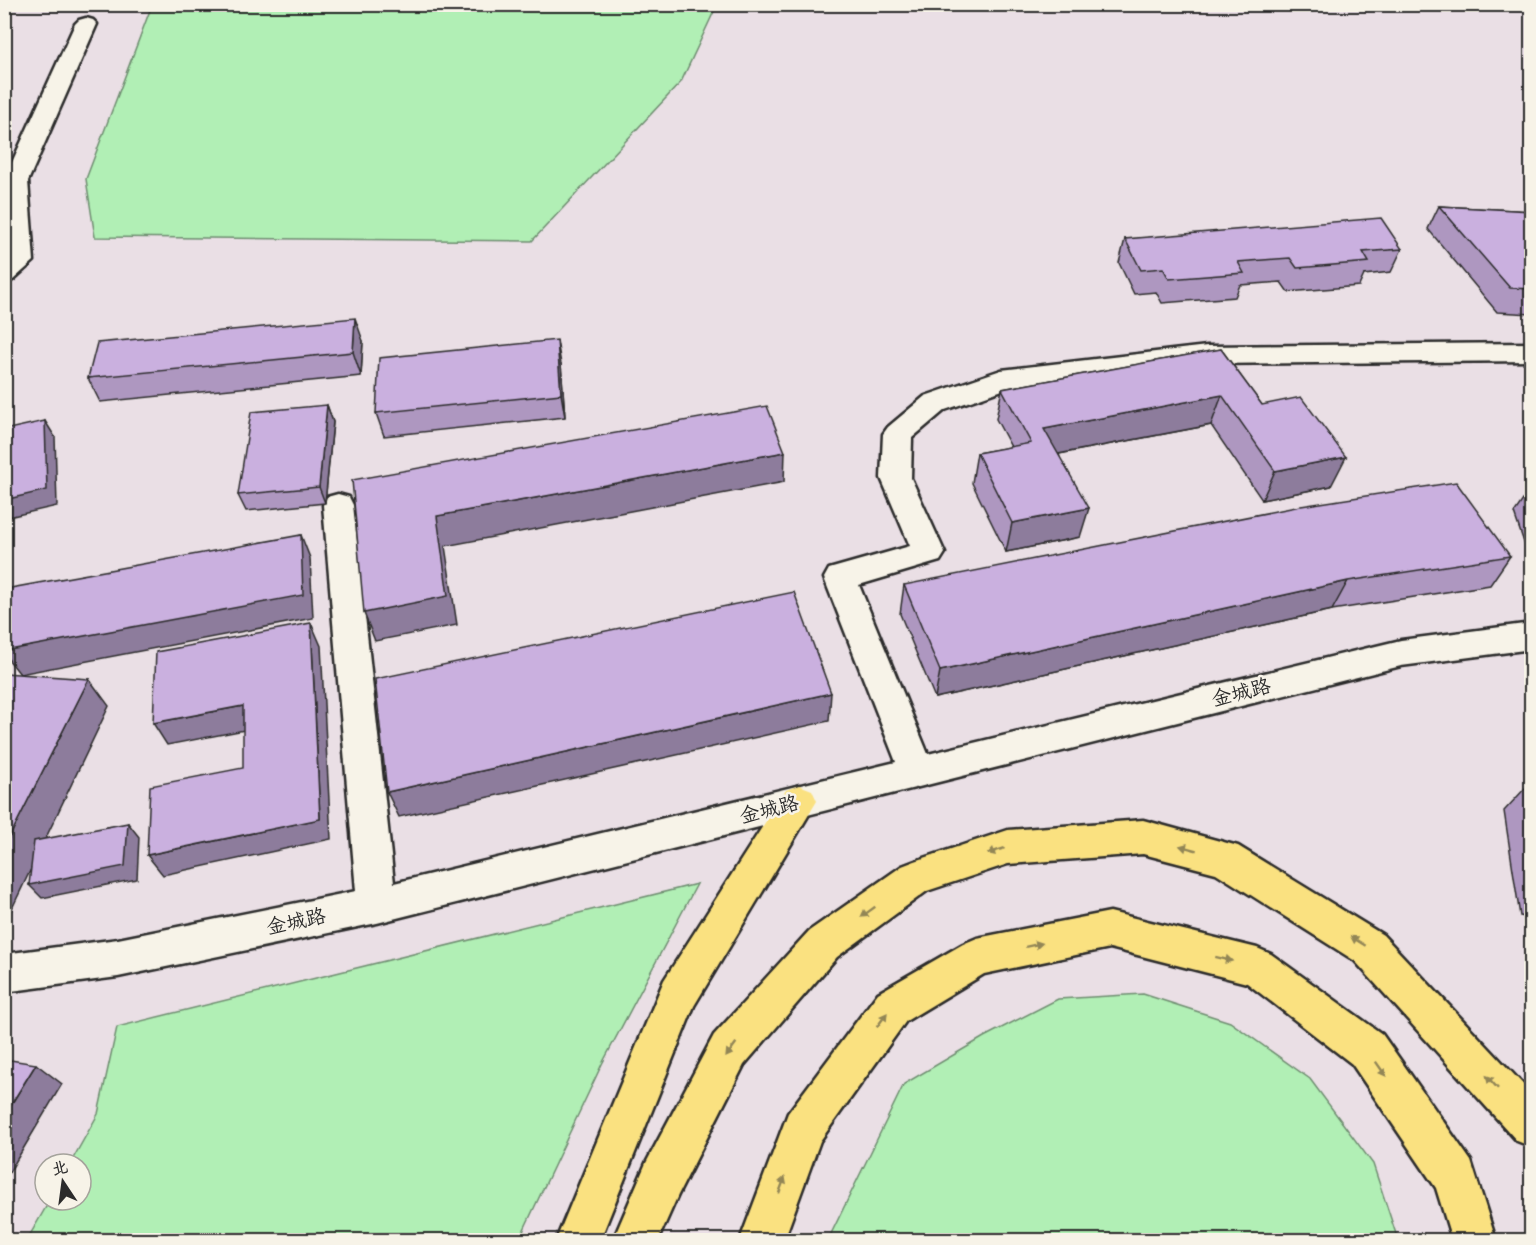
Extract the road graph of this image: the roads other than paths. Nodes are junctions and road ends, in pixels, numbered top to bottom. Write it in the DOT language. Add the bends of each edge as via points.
graph roads {
  1 [pos="86,24"];
  2 [pos="4,274"];
  3 [pos="1532,352"];
  4 [pos="338,505"];
  5 [pos="1532,636"];
  6 [pos="918,772"];
  7 [pos="799,801"];
  8 [pos="377,905"];
  9 [pos="4,973"];
  10 [pos="1532,1126"];
  11 [pos="578,1240"];
  12 [pos="635,1240"];
  13 [pos="762,1240"];
  14 [pos="1474,1240"];
  1 -- 2 [label="street" via="16,181 21,261"];
  3 -- 6 [label="street" via="1207,355 1011,377 935,403 898,434 896,478 929,552 840,578"];
  4 -- 8 [label="street"];
  5 -- 6 [label="street, 金城路" via="1401,653"];
  6 -- 7 [label="street, 金城路"];
  7 -- 8 [label="street, 金城路"];
  7 -- 11 [label="main road" via="678,994"];
  8 -- 9 [label="street, 金城路" via="118,958"];
  10 -- 12 [label="main road, one-way" via="1369,948 1225,858 1143,837 1008,847 915,878 823,945 729,1050"];
  13 -- 14 [label="main road, one-way" via="803,1128 892,1007 977,957 1110,930 1257,968 1367,1049 1455,1177"];
}
